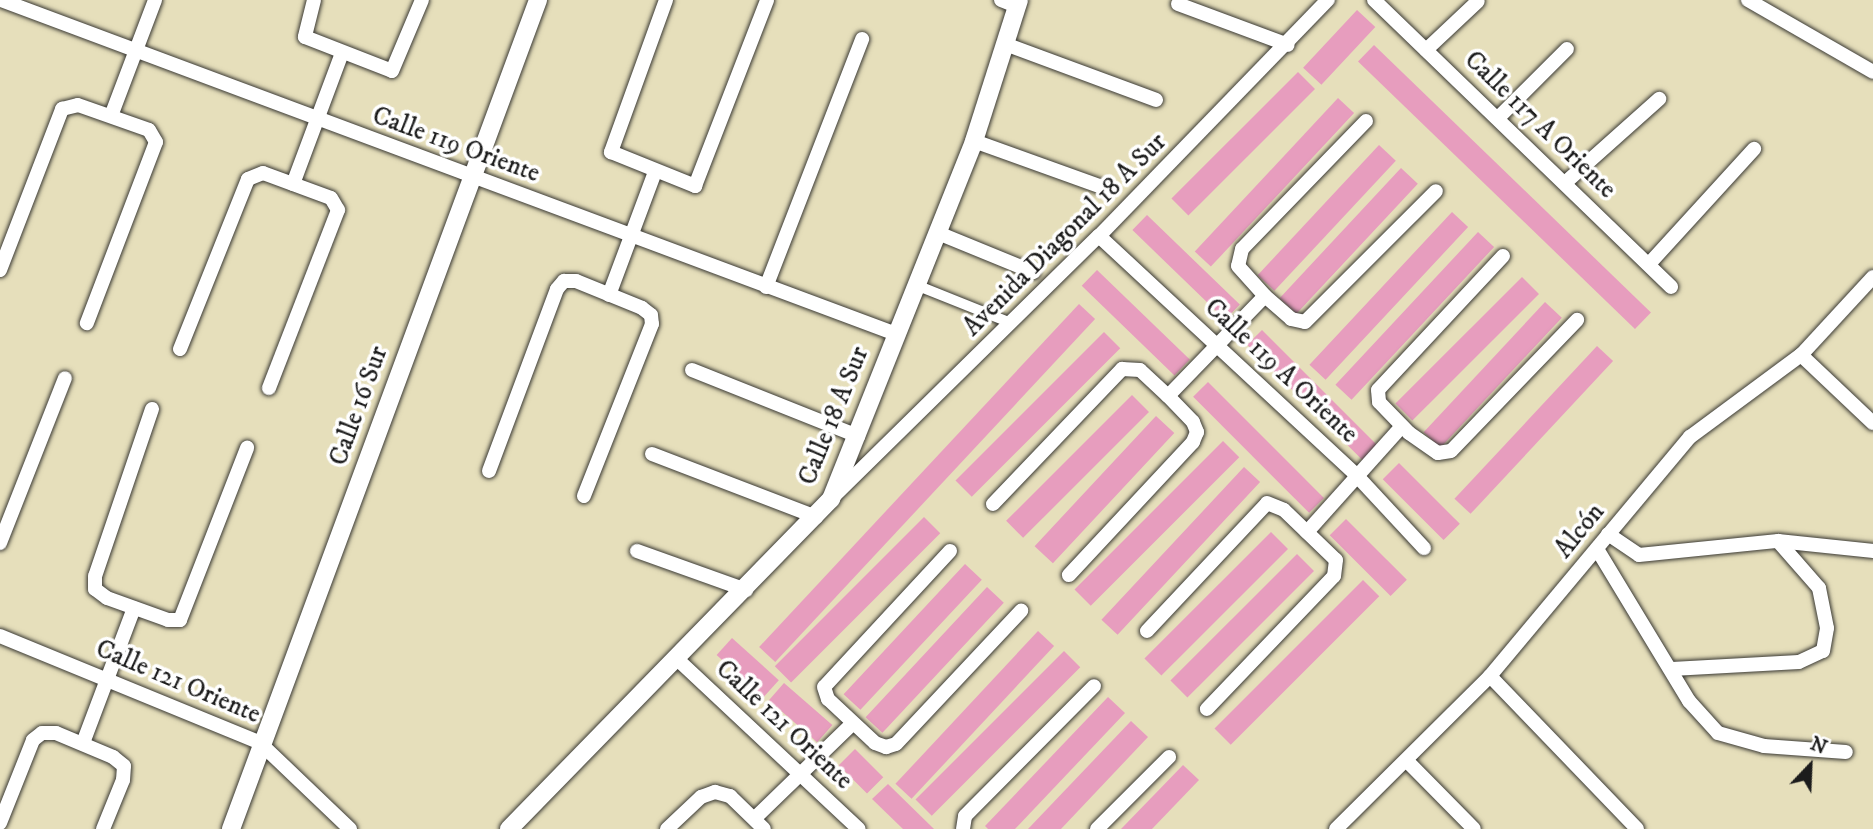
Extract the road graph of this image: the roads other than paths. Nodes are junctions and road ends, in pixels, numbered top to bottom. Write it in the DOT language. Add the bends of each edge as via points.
graph roads {
  1 [pos="1,0"];
  2 [pos="155,0"];
  3 [pos="314,0"];
  4 [pos="422,0"];
  5 [pos="538,0"];
  6 [pos="666,0"];
  7 [pos="767,0"];
  8 [pos="1328,0"];
  9 [pos="1374,0"];
  10 [pos="1748,0"];
  11 [pos="1478,1"];
  12 [pos="1012,2"];
  13 [pos="1178,4"];
  14 [pos="862,40"];
  15 [pos="1005,44"];
  16 [pos="1288,46"];
  17 [pos="1567,49"];
  18 [pos="1426,50"];
  19 [pos="135,51"];
  20 [pos="342,54"];
  21 [pos="1873,72"];
  22 [pos="1660,99"];
  23 [pos="1156,100"];
  24 [pos="111,116"];
  25 [pos="1499,117"];
  26 [pos="317,120"];
  27 [pos="1366,121"];
  28 [pos="974,141"];
  29 [pos="1754,149"];
  30 [pos="655,172"];
  31 [pos="470,176"];
  32 [pos="1566,182"];
  33 [pos="293,184"];
  34 [pos="1102,187"];
  35 [pos="1436,191"];
  36 [pos="632,233"];
  37 [pos="939,233"];
  38 [pos="1099,236"];
  39 [pos="1503,257"];
  40 [pos="1649,264"];
  41 [pos="0,270"];
  42 [pos="1033,272"];
  43 [pos="1872,278"];
  44 [pos="916,285"];
  45 [pos="1671,286"];
  46 [pos="766,288"];
  47 [pos="609,295"];
  48 [pos="1265,296"];
  49 [pos="1577,320"];
  50 [pos="87,323"];
  51 [pos="1011,323"];
  52 [pos="896,334"];
  53 [pos="1217,343"];
  54 [pos="180,349"];
  55 [pos="1801,355"];
  56 [pos="692,370"];
  57 [pos="65,378"];
  58 [pos="268,388"];
  59 [pos="1168,396"];
  60 [pos="152,409"];
  61 [pos="1873,423"];
  62 [pos="1402,426"];
  63 [pos="858,436"];
  64 [pos="247,447"];
  65 [pos="652,454"];
  66 [pos="489,471"];
  67 [pos="1357,477"];
  68 [pos="584,496"];
  69 [pos="831,499"];
  70 [pos="993,504"];
  71 [pos="816,517"];
  72 [pos="1307,532"];
  73 [pos="1608,534"];
  74 [pos="1778,541"];
  75 [pos="0,543"];
  76 [pos="1424,548"];
  77 [pos="1597,550"];
  78 [pos="637,551"];
  79 [pos="950,551"];
  80 [pos="1873,551"];
  81 [pos="1069,575"];
  82 [pos="747,590"];
  83 [pos="134,608"];
  84 [pos="1021,611"];
  85 [pos="1147,631"];
  86 [pos="0,636"];
  87 [pos="676,658"];
  88 [pos="1672,669"];
  89 [pos="1490,676"];
  90 [pos="106,677"];
  91 [pos="1094,686"];
  92 [pos="1207,709"];
  93 [pos="853,723"];
  94 [pos="259,742"];
  95 [pos="83,743"];
  96 [pos="1846,752"];
  97 [pos="1169,757"];
  98 [pos="1407,761"];
  99 [pos="802,774"];
  100 [pos="0,823"];
  101 [pos="759,824"];
  102 [pos="103,829"];
  103 [pos="230,829"];
  104 [pos="351,829"];
  105 [pos="509,829"];
  106 [pos="667,829"];
  107 [pos="859,829"];
  108 [pos="963,829"];
  109 [pos="1097,829"];
  110 [pos="1336,829"];
  111 [pos="1474,829"];
  112 [pos="1637,829"];
  1 -- 19 [label="street, Calle 119 Oriente"];
  2 -- 19 [label="street"];
  3 -- 20 [label="street" via="304,37"];
  4 -- 20 [label="street" via="392,71"];
  5 -- 31 [label="street, Calle 16 Sur"];
  6 -- 30 [label="street" via="611,152"];
  7 -- 30 [label="street" via="700,180 695,186"];
  8 -- 16 [label="street, Avenida Diagonal 18 A Sur"];
  9 -- 18 [label="street, Calle 117 A Oriente"];
  10 -- 21 [label="street"];
  11 -- 18 [label="street"];
  12 -- 15 [label="street, Calle 18 A Sur"];
  13 -- 16 [label="street"];
  14 -- 46 [label="street"];
  15 -- 23 [label="street"];
  15 -- 28 [label="street, Calle 18 A Sur"];
  16 -- 38 [label="street, Avenida Diagonal 18 A Sur"];
  17 -- 25 [label="street"];
  18 -- 25 [label="street, Calle 117 A Oriente"];
  19 -- 24 [label="street"];
  19 -- 26 [label="street, Calle 119 Oriente"];
  20 -- 26 [label="street"];
  22 -- 32 [label="street"];
  24 -- 41 [label="street" via="78,105 62,109"];
  24 -- 50 [label="street" via="149,130 156,142"];
  25 -- 32 [label="street, Calle 117 A Oriente"];
  26 -- 31 [label="street, Calle 119 Oriente"];
  26 -- 33 [label="street"];
  27 -- 48 [label="street" via="1242,249 1238,266"];
  28 -- 34 [label="street"];
  28 -- 37 [label="street, Calle 18 A Sur"];
  29 -- 40 [label="street"];
  30 -- 36 [label="street"];
  31 -- 36 [label="street, Calle 119 Oriente"];
  31 -- 94 [label="street, Calle 16 Sur" via="337,545"];
  32 -- 40 [label="street, Calle 117 A Oriente"];
  33 -- 54 [label="street" via="263,173 248,179"];
  33 -- 58 [label="street" via="331,198 338,210"];
  35 -- 48 [label="street" via="1311,319 1298,323"];
  36 -- 46 [label="street, Calle 119 Oriente"];
  36 -- 47 [label="street"];
  37 -- 42 [label="street"];
  37 -- 44 [label="street, Calle 18 A Sur"];
  38 -- 51 [label="street, Avenida Diagonal 18 A Sur"];
  38 -- 53 [label="street, Calle 119 A Oriente"];
  39 -- 62 [label="street" via="1382,383 1379,402"];
  40 -- 45 [label="street, Calle 117 A Oriente"];
  43 -- 55 [label="street, Alcón"];
  44 -- 51 [label="street"];
  44 -- 52 [label="street, Calle 18 A Sur"];
  46 -- 52 [label="street, Calle 119 Oriente"];
  47 -- 66 [label="street" via="576,281 564,281 557,289"];
  47 -- 68 [label="street" via="642,308 651,315 652,324"];
  48 -- 53 [label="street"];
  49 -- 62 [label="street" via="1451,451 1429,450"];
  51 -- 69 [label="street, Avenida Diagonal 18 A Sur"];
  52 -- 63 [label="street, Calle 18 A Sur"];
  53 -- 59 [label="street"];
  53 -- 67 [label="street, Calle 119 A Oriente"];
  55 -- 61 [label="street"];
  55 -- 73 [label="street, Alcón" via="1690,437"];
  56 -- 63 [label="street"];
  57 -- 75 [label="street"];
  59 -- 70 [label="street" via="1140,370 1122,369"];
  59 -- 81 [label="street" via="1193,422 1197,432 1193,442"];
  60 -- 83 [label="street" via="95,576 95,589"];
  62 -- 67 [label="street"];
  63 -- 69 [label="street, Calle 18 A Sur"];
  64 -- 83 [label="street" via="186,612 180,620 167,620"];
  65 -- 71 [label="street"];
  67 -- 72 [label="street"];
  67 -- 76 [label="street, Calle 119 A Oriente"];
  69 -- 71 [label="street, Calle 18 A Sur"];
  71 -- 82 [label="street, Calle 18 A Sur"];
  72 -- 85 [label="street" via="1277,505 1259,508"];
  72 -- 92 [label="street" via="1336,560 1334,576"];
  73 -- 74 [label="street" via="1639,555"];
  73 -- 77 [label="street, Alcón"];
  74 -- 80 [label="street"];
  74 -- 88 [label="street" via="1819,588 1827,628 1823,651 1799,662"];
  77 -- 88 [label="street"];
  77 -- 89 [label="street, Alcón"];
  78 -- 82 [label="street"];
  79 -- 93 [label="street" via="824,687 828,699"];
  82 -- 87 [label="street, Calle 18 A Sur"];
  83 -- 90 [label="street"];
  84 -- 93 [label="street" via="896,744 875,743"];
  86 -- 90 [label="street, Calle 121 Oriente"];
  87 -- 99 [label="street, Calle 121 Oriente"];
  87 -- 105 [label="street, Calle 18 A Sur"];
  88 -- 96 [label="street" via="1689,701 1718,733 1764,747"];
  89 -- 98 [label="street, Alcón"];
  89 -- 112 [label="street"];
  90 -- 94 [label="street, Calle 121 Oriente"];
  90 -- 95 [label="street"];
  91 -- 108 [label="street" via="965,816"];
  93 -- 99 [label="street"];
  94 -- 103 [label="street, Calle 16 Sur"];
  94 -- 104 [label="street, Calle 121 Oriente"];
  95 -- 100 [label="street" via="56,733 42,733 33,740"];
  95 -- 102 [label="street" via="124,766"];
  97 -- 109 [label="street"];
  98 -- 110 [label="street, Alcón"];
  98 -- 111 [label="street"];
  99 -- 101 [label="street"];
  99 -- 107 [label="street, Calle 121 Oriente"];
  101 -- 106 [label="street" via="730,796 715,792 701,797"];
}
